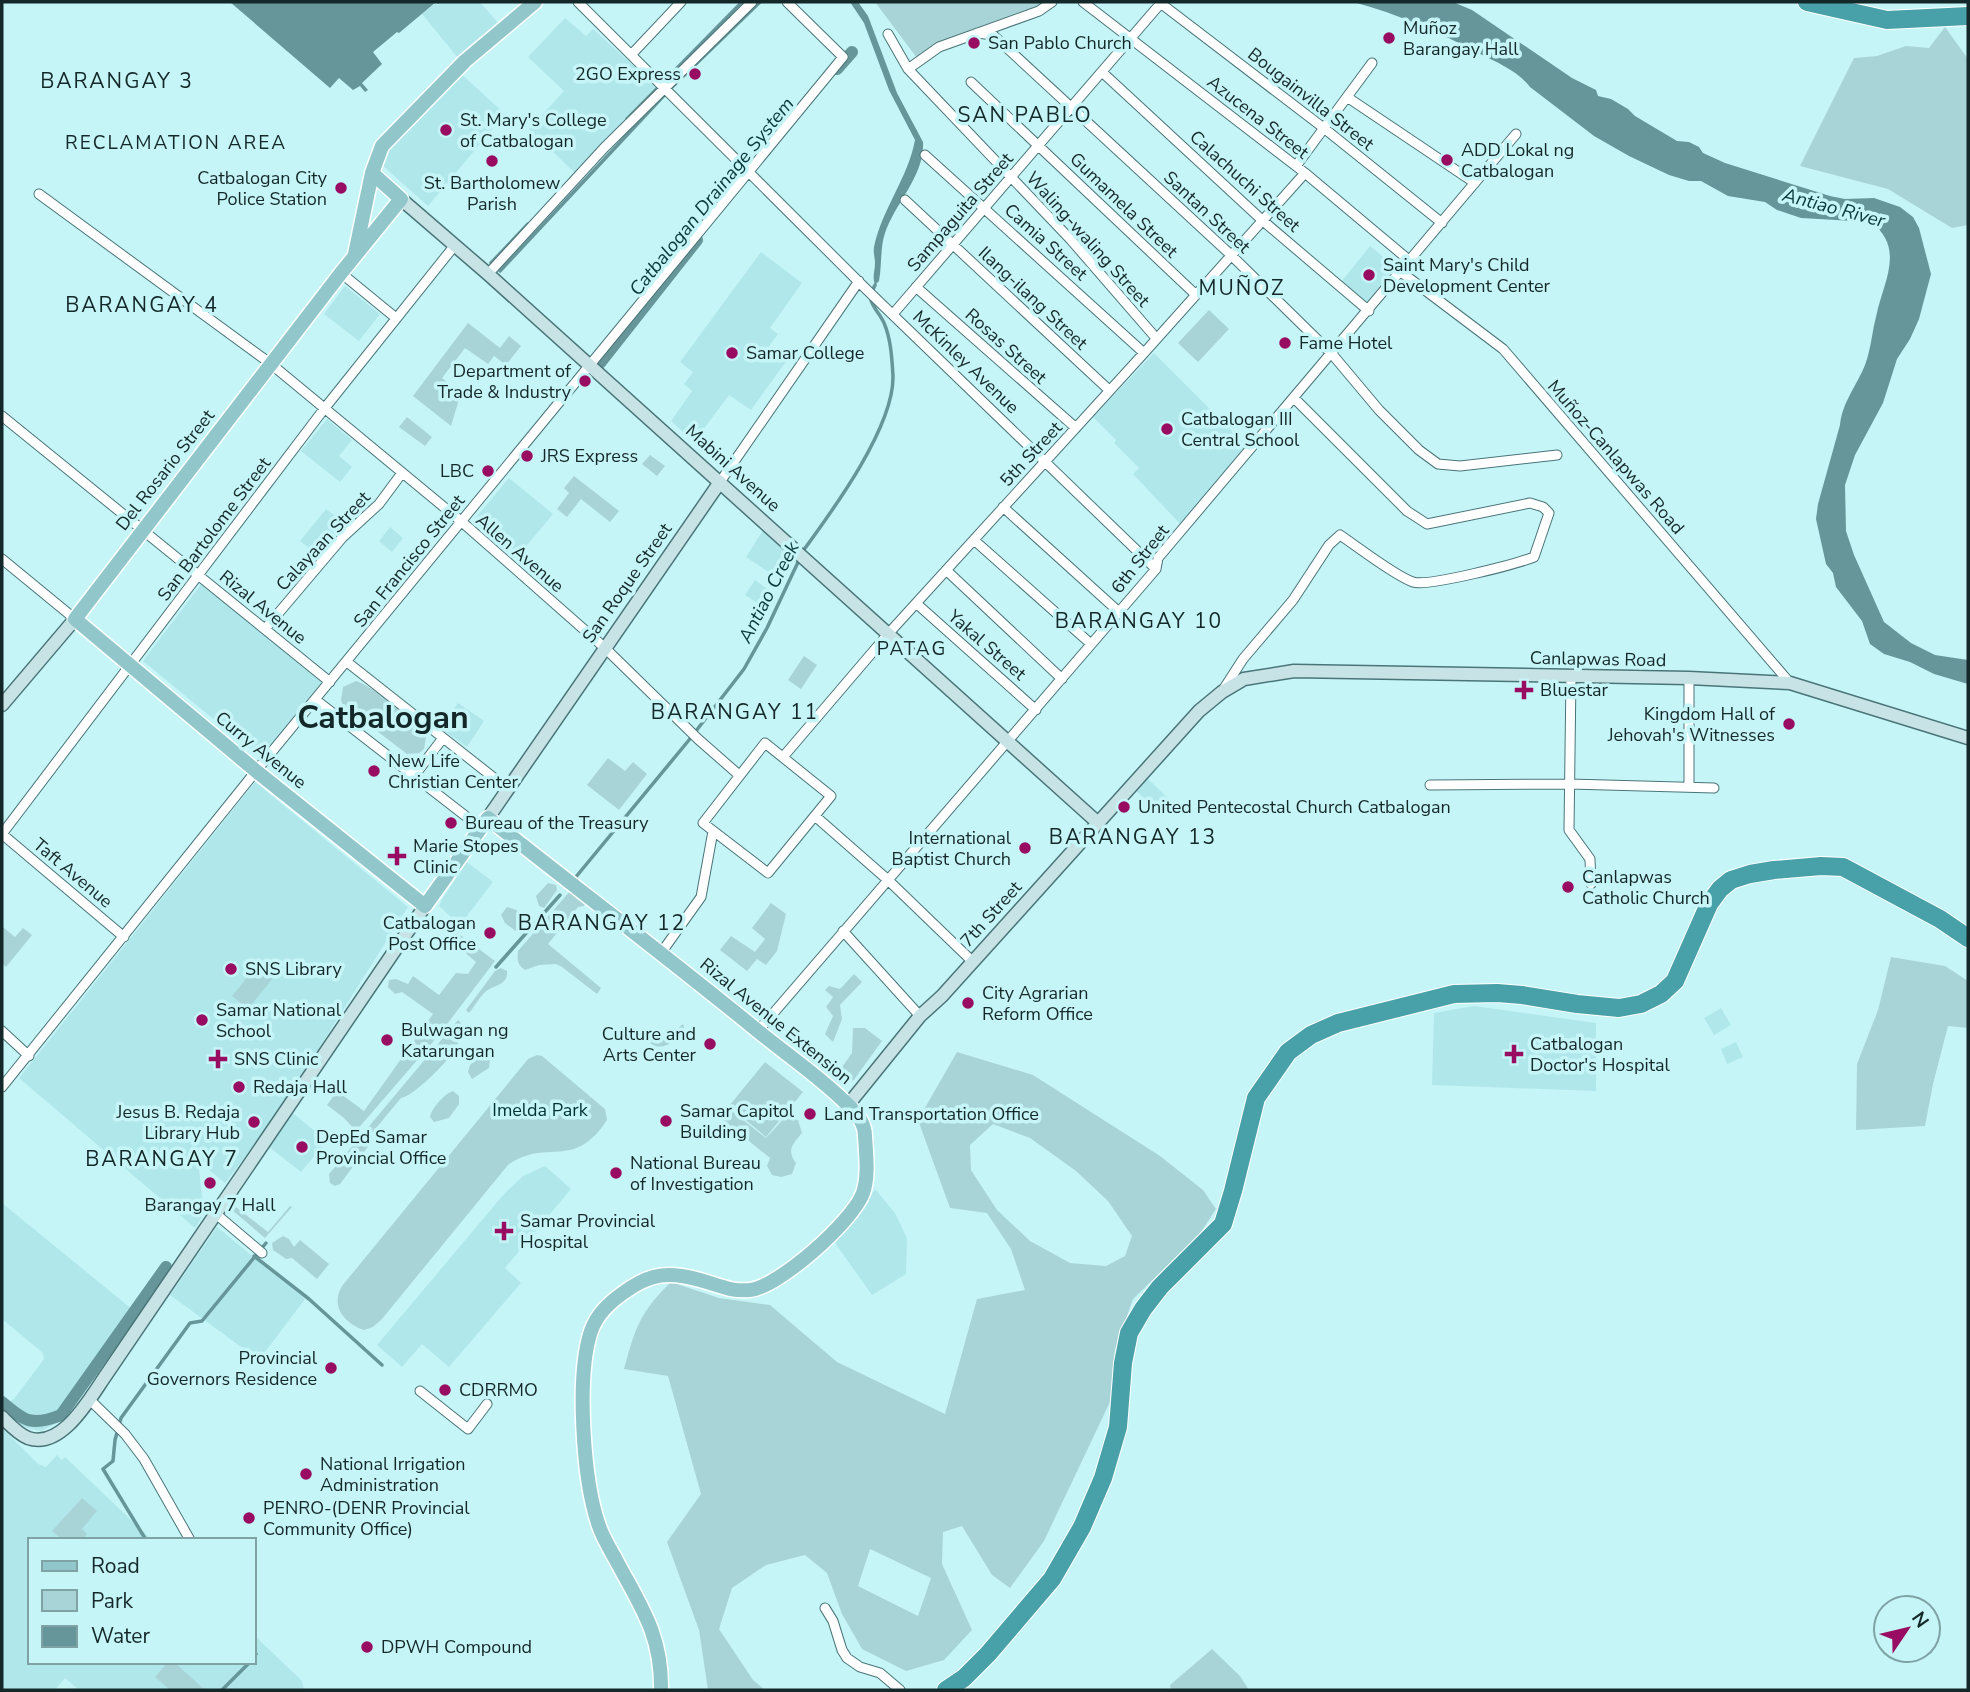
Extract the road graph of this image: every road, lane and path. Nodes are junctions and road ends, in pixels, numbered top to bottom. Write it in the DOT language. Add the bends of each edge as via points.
graph roads {
  1 [pos="535,2"];
  2 [pos="578,2"];
  3 [pos="681,2"];
  4 [pos="751,2"];
  5 [pos="787,2"];
  6 [pos="1052,2"];
  7 [pos="1083,2"];
  8 [pos="1807,2"];
  9 [pos="1160,3"];
  10 [pos="1968,16"];
  11 [pos="977,33"];
  12 [pos="888,34"];
  13 [pos="1130,38"];
  14 [pos="631,55"];
  15 [pos="1373,62"];
  16 [pos="908,69"];
  17 [pos="1102,72"];
  18 [pos="971,82"];
  19 [pos="664,88"];
  20 [pos="1347,97"];
  21 [pos="1070,108"];
  22 [pos="1325,129"];
  23 [pos="1516,134"];
  24 [pos="1039,145"];
  25 [pos="925,155"];
  26 [pos="1296,166"];
  27 [pos="372,173"];
  28 [pos="1305,173"];
  29 [pos="751,174"];
  30 [pos="1010,177"];
  31 [pos="1475,183"];
  32 [pos="38,194"];
  33 [pos="401,199"];
  34 [pos="905,200"];
  35 [pos="986,208"];
  36 [pos="1262,220"];
  37 [pos="1442,223"];
  38 [pos="454,245"];
  39 [pos="953,245"];
  40 [pos="1231,255"];
  41 [pos="355,256"];
  42 [pos="1410,261"];
  43 [pos="1401,272"];
  44 [pos="341,273"];
  45 [pos="488,274"];
  46 [pos="862,285"];
  47 [pos="916,287"];
  48 [pos="1195,294"];
  49 [pos="1369,311"];
  50 [pos="893,314"];
  51 [pos="396,318"];
  52 [pos="1156,338"];
  53 [pos="1144,353"];
  54 [pos="1332,354"];
  55 [pos="271,365"];
  56 [pos="590,365"];
  57 [pos="1109,390"];
  58 [pos="1294,398"];
  59 [pos="324,409"];
  60 [pos="2,416"];
  61 [pos="1076,428"];
  62 [pos="1557,455"];
  63 [pos="1046,461"];
  64 [pos="402,473"];
  65 [pos="720,482"];
  66 [pos="1003,507"];
  67 [pos="462,522"];
  68 [pos="142,531"];
  69 [pos="974,540"];
  70 [pos="2,559"];
  71 [pos="1156,569"];
  72 [pos="946,570"];
  73 [pos="199,576"];
  74 [pos="917,604"];
  75 [pos="1119,612"];
  76 [pos="75,619"];
  77 [pos="265,629"];
  78 [pos="888,634"];
  79 [pos="1091,644"];
  80 [pos="605,649"];
  81 [pos="347,662"];
  82 [pos="131,666"];
  83 [pos="1571,676"];
  84 [pos="1062,678"];
  85 [pos="1689,678"];
  86 [pos="330,682"];
  87 [pos="1790,683"];
  88 [pos="1222,692"];
  89 [pos="316,700"];
  90 [pos="2,705"];
  91 [pos="1036,710"];
  92 [pos="443,737"];
  93 [pos="1968,738"];
  94 [pos="1007,742"];
  95 [pos="783,757"];
  96 [pos="256,772"];
  97 [pos="739,775"];
  98 [pos="414,776"];
  99 [pos="1570,784"];
  100 [pos="1430,785"];
  101 [pos="1689,787"];
  102 [pos="1714,788"];
  103 [pos="508,789"];
  104 [pos="815,816"];
  105 [pos="1097,822"];
  106 [pos="484,823"];
  107 [pos="713,831"];
  108 [pos="2,834"];
  109 [pos="888,880"];
  110 [pos="1591,884"];
  111 [pos="425,906"];
  112 [pos="843,931"];
  113 [pos="124,937"];
  114 [pos="1968,938"];
  115 [pos="661,953"];
  116 [pos="972,961"];
  117 [pos="920,1016"];
  118 [pos="2,1031"];
  119 [pos="758,1031"];
  120 [pos="29,1056"];
  121 [pos="2,1087"];
  122 [pos="848,1105"];
  123 [pos="216,1213"];
  124 [pos="259,1251"];
  125 [pos="419,1391"];
  126 [pos="89,1399"];
  127 [pos="487,1404"];
  128 [pos="2,1417"];
  129 [pos="189,1538"];
  130 [pos="825,1608"];
  131 [pos="661,1690"];
  132 [pos="901,1690"];
  133 [pos="946,1690"];
  1 -- 27 [label="main road, Del Rosario Street" via="465,61 402,124 382,146"];
  2 -- 14 [label="street"];
  3 -- 14 [label="street"];
  4 -- 19 [label="street"];
  5 -- 29 [label="street, San Francisco Street" via="843,57"];
  6 -- 11 [label="street"];
  7 -- 13 [label="street, Azucena Street"];
  8 -- 10 [label="highway" via="1887,20"];
  9 -- 13 [label="street, Sampaguita Street"];
  9 -- 22 [label="street, Bougainvilla Street"];
  11 -- 16 [label="street" via="939,47"];
  11 -- 21 [label="street, Santan Street" via="993,35"];
  12 -- 16 [label="street, Waling-waling Street"];
  13 -- 17 [label="street, Sampaguita Street"];
  13 -- 26 [label="street, Azucena Street"];
  14 -- 19 [label="street"];
  15 -- 20 [label="street"];
  16 -- 30 [label="street, Waling-waling Street"];
  17 -- 21 [label="street, Sampaguita Street"];
  17 -- 36 [label="street, Calachuchi Street"];
  18 -- 24 [label="street, Gumamela Street"];
  19 -- 29 [label="street"];
  19 -- 45 [label="street"];
  20 -- 22 [label="street"];
  20 -- 31 [label="street"];
  21 -- 24 [label="street, Sampaguita Street"];
  21 -- 40 [label="street, Santan Street"];
  22 -- 26 [label="street"];
  22 -- 37 [label="street, Bougainvilla Street"];
  23 -- 31 [label="street, 6th Street"];
  24 -- 30 [label="street, Sampaguita Street"];
  24 -- 48 [label="street, Gumamela Street"];
  25 -- 35 [label="street, Camia Street"];
  26 -- 28 [label="street, Azucena Street"];
  27 -- 33 [label="main road, Mabini Avenue"];
  27 -- 41 [label="main road, Del Rosario Street"];
  28 -- 36 [label="street, 5th Street"];
  28 -- 42 [label="street, Azucena Street"];
  29 -- 46 [label="street"];
  29 -- 56 [label="street, San Francisco Street"];
  30 -- 35 [label="street, Sampaguita Street"];
  30 -- 52 [label="street, Waling-waling Street"];
  31 -- 37 [label="street, 6th Street"];
  32 -- 55 [label="street, Allen Avenue"];
  33 -- 38 [label="street, Mabini Avenue"];
  33 -- 41 [label="main road, Del Rosario Street"];
  34 -- 39 [label="street, Ilang-ilang Street"];
  35 -- 39 [label="street, Sampaguita Street"];
  35 -- 53 [label="street, Camia Street"];
  36 -- 40 [label="street, 5th Street"];
  36 -- 49 [label="street, Calachuchi Street"];
  37 -- 42 [label="street, 6th Street"];
  38 -- 45 [label="street, Mabini Avenue"];
  38 -- 51 [label="street, San Bartolome Street"];
  39 -- 47 [label="street, Sampaguita Street"];
  39 -- 57 [label="street, Ilang-ilang Street"];
  40 -- 48 [label="street, 5th Street"];
  40 -- 54 [label="street, Santan Street"];
  41 -- 44 [label="main road, Del Rosario Street"];
  42 -- 43 [label="street, 6th Street"];
  43 -- 49 [label="street, 6th Street"];
  43 -- 87 [label="street, Muñoz-Canlapwas Road" via="1503,349"];
  44 -- 51 [label="street"];
  44 -- 55 [label="main road, Del Rosario Street"];
  45 -- 56 [label="street, Mabini Avenue"];
  46 -- 50 [label="street, McKinley Avenue"];
  46 -- 65 [label="street, San Roque Street"];
  47 -- 50 [label="street, Sampaguita Street"];
  47 -- 61 [label="street, Rosas Street"];
  48 -- 52 [label="street, 5th Street"];
  49 -- 54 [label="street, 6th Street"];
  50 -- 63 [label="street, McKinley Avenue"];
  51 -- 59 [label="street, San Bartolome Street"];
  52 -- 53 [label="street, 5th Street"];
  53 -- 57 [label="street, 5th Street"];
  54 -- 58 [label="street, 6th Street"];
  54 -- 62 [label="street, Santan Street" via="1379,410 1438,464 1460,466"];
  55 -- 59 [label="street, Allen Avenue"];
  55 -- 68 [label="main road, Del Rosario Street"];
  56 -- 65 [label="street, Mabini Avenue"];
  56 -- 67 [label="street, San Francisco Street"];
  57 -- 61 [label="street, 5th Street"];
  58 -- 71 [label="street, 6th Street" via="1158,558"];
  58 -- 88 [label="street" via="1407,511 1427,524 1530,503 1543,507 1548,520 1534,557 1430,583 1415,583 1340,535"];
  59 -- 64 [label="street, Allen Avenue"];
  59 -- 73 [label="street, San Bartolome Street"];
  60 -- 68 [label="street"];
  61 -- 63 [label="street, 5th Street"];
  63 -- 66 [label="street, 5th Street"];
  63 -- 71 [label="street, McKinley Avenue"];
  64 -- 67 [label="street, Allen Avenue"];
  64 -- 77 [label="street, Calayaan Street"];
  65 -- 78 [label="street, Mabini Avenue"];
  65 -- 80 [label="street, San Roque Street"];
  66 -- 69 [label="street, 5th Street"];
  66 -- 75 [label="street"];
  67 -- 80 [label="street, Allen Avenue"];
  67 -- 81 [label="street, San Francisco Street"];
  68 -- 73 [label="street, Rizal Avenue"];
  68 -- 76 [label="main road, Del Rosario Street"];
  69 -- 72 [label="street, 5th Street"];
  69 -- 79 [label="street"];
  70 -- 76 [label="street"];
  71 -- 75 [label="street, 6th Street"];
  72 -- 74 [label="street, 5th Street"];
  72 -- 84 [label="street"];
  73 -- 77 [label="street, Rizal Avenue"];
  73 -- 82 [label="street, San Bartolome Street"];
  74 -- 78 [label="street, 5th Street"];
  74 -- 91 [label="street, Yakal Street"];
  75 -- 79 [label="street, 6th Street"];
  76 -- 82 [label="main road, Curry Avenue"];
  76 -- 90 [label="street, Del Rosario Street"];
  77 -- 86 [label="street, Rizal Avenue"];
  78 -- 94 [label="street, Mabini Avenue"];
  78 -- 95 [label="street, 5th Street"];
  79 -- 84 [label="street, 6th Street"];
  80 -- 97 [label="street, Allen Avenue"];
  80 -- 103 [label="street, San Roque Street"];
  81 -- 86 [label="street, San Francisco Street"];
  81 -- 92 [label="street"];
  82 -- 96 [label="main road, Curry Avenue"];
  82 -- 108 [label="street, San Bartolome Street"];
  83 -- 85 [label="street, Canlapwas Road"];
  83 -- 88 [label="street, Canlapwas Road" via="1294,671 1244,679"];
  83 -- 99 [label="street"];
  84 -- 91 [label="street, 6th Street"];
  85 -- 87 [label="street, Canlapwas Road"];
  85 -- 101 [label="street"];
  86 -- 89 [label="street, San Francisco Street"];
  87 -- 93 [label="street, Canlapwas Road"];
  88 -- 105 [label="street, 7th Street"];
  89 -- 96 [label="street, San Francisco Street"];
  89 -- 98 [label="street"];
  91 -- 94 [label="street, 6th Street"];
  92 -- 98 [label="street"];
  92 -- 103 [label="street"];
  94 -- 105 [label="street, Mabini Avenue"];
  94 -- 109 [label="street, 6th Street"];
  95 -- 97 [label="street" via="765,743"];
  95 -- 104 [label="street" via="831,796"];
  96 -- 111 [label="main road, Curry Avenue"];
  96 -- 113 [label="street, San Francisco Street"];
  97 -- 107 [label="street" via="703,823"];
  98 -- 106 [label="street"];
  99 -- 100 [label="street"];
  99 -- 101 [label="street"];
  99 -- 110 [label="street" via="1569,830 1590,859"];
  101 -- 102 [label="street"];
  103 -- 106 [label="street, San Roque Street"];
  104 -- 107 [label="street" via="768,873"];
  104 -- 109 [label="street"];
  105 -- 116 [label="street, 7th Street"];
  106 -- 111 [label="main road, San Roque Street"];
  106 -- 115 [label="main road, Rizal Avenue Extension"];
  107 -- 115 [label="street" via="701,897"];
  108 -- 113 [label="street, Taft Avenue"];
  109 -- 112 [label="street, 6th Street"];
  109 -- 116 [label="street"];
  111 -- 123 [label="street"];
  112 -- 117 [label="street"];
  112 -- 119 [label="street, 6th Street"];
  113 -- 120 [label="street, San Francisco Street"];
  114 -- 133 [label="highway" via="1843,867 1774,870 1731,880 1720,889 1675,981 1641,1004 1619,1008 1522,995 1454,994 1338,1023 1311,1035 1288,1052 1256,1098 1223,1224 1160,1287 1129,1333 1118,1427 1076,1537 1045,1588 988,1654"];
  115 -- 119 [label="main road, Rizal Avenue Extension"];
  116 -- 117 [label="street, 7th Street"];
  117 -- 122 [label="street, 7th Street"];
  118 -- 120 [label="street"];
  119 -- 122 [label="main road, Rizal Avenue Extension"];
  120 -- 121 [label="street, San Francisco Street"];
  122 -- 131 [label="main road, Rizal Avenue Extension" via="865,1132 867,1181 855,1208 838,1229 776,1279 753,1290 727,1290 666,1273 649,1277 604,1308 585,1352 582,1401 589,1488 599,1528 651,1626 661,1664"];
  123 -- 124 [label="street"];
  123 -- 126 [label="street"];
  125 -- 127 [label="street" via="468,1429"];
  126 -- 128 [label="street" via="55,1437 43,1440 28,1438"];
  126 -- 129 [label="street" via="144,1460"];
  130 -- 132 [label="street" via="847,1658 888,1678"];
}
